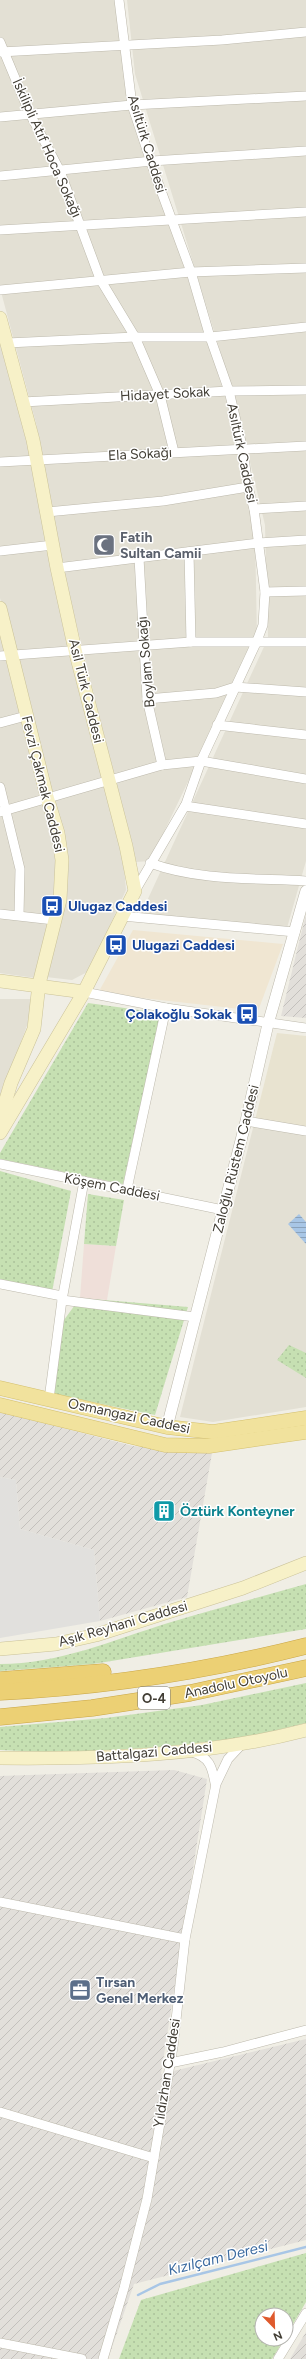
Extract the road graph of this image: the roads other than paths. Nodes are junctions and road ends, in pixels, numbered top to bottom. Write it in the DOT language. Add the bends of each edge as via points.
graph roads {
  1 [pos="119,0"];
  2 [pos="306,32"];
  3 [pos="0,42"];
  4 [pos="123,45"];
  5 [pos="2,52"];
  6 [pos="306,96"];
  7 [pos="132,105"];
  8 [pos="30,114"];
  9 [pos="0,117"];
  10 [pos="306,151"];
  11 [pos="152,161"];
  12 [pos="60,171"];
  13 [pos="0,176"];
  14 [pos="306,212"];
  15 [pos="172,220"];
  16 [pos="81,223"];
  17 [pos="0,230"];
  18 [pos="306,268"];
  19 [pos="191,272"];
  20 [pos="100,279"];
  21 [pos="0,290"];
  22 [pos="0,318"];
  23 [pos="306,327"];
  24 [pos="135,337"];
  25 [pos="210,337"];
  26 [pos="7,343"];
  27 [pos="306,390"];
  28 [pos="229,391"];
  29 [pos="160,394"];
  30 [pos="23,402"];
  31 [pos="306,446"];
  32 [pos="243,450"];
  33 [pos="174,452"];
  34 [pos="37,459"];
  35 [pos="0,462"];
  36 [pos="248,487"];
  37 [pos="306,506"];
  38 [pos="254,509"];
  39 [pos="47,512"];
  40 [pos="306,540"];
  41 [pos="258,543"];
  42 [pos="53,545"];
  43 [pos="0,551"];
  44 [pos="189,552"];
  45 [pos="139,558"];
  46 [pos="57,568"];
  47 [pos="306,591"];
  48 [pos="265,592"];
  49 [pos="0,608"];
  50 [pos="257,641"];
  51 [pos="191,642"];
  52 [pos="306,642"];
  53 [pos="143,644"];
  54 [pos="75,650"];
  55 [pos="6,656"];
  56 [pos="235,687"];
  57 [pos="306,692"];
  58 [pos="147,699"];
  59 [pos="26,716"];
  60 [pos="0,723"];
  61 [pos="217,725"];
  62 [pos="306,735"];
  63 [pos="201,761"];
  64 [pos="162,765"];
  65 [pos="306,779"];
  66 [pos="109,781"];
  67 [pos="0,787"];
  68 [pos="47,797"];
  69 [pos="185,806"];
  70 [pos="3,812"];
  71 [pos="306,824"];
  72 [pos="150,863"];
  73 [pos="306,881"];
  74 [pos="134,891"];
  75 [pos="306,891"];
  76 [pos="0,914"];
  77 [pos="19,915"];
  78 [pos="122,916"];
  79 [pos="54,920"];
  80 [pos="295,932"];
  81 [pos="0,981"];
  82 [pos="39,991"];
  83 [pos="84,992"];
  84 [pos="166,1008"];
  85 [pos="268,1024"];
  86 [pos="306,1028"];
  87 [pos="34,1029"];
  88 [pos="50,1047"];
  89 [pos="0,1119"];
  90 [pos="246,1121"];
  91 [pos="306,1131"];
  92 [pos="0,1133"];
  93 [pos="0,1164"];
  94 [pos="84,1181"];
  95 [pos="127,1189"];
  96 [pos="223,1210"];
  97 [pos="0,1284"];
  98 [pos="62,1298"];
  99 [pos="195,1317"];
  100 [pos="0,1388"];
  101 [pos="49,1399"];
  102 [pos="0,1405"];
  103 [pos="306,1418"];
  104 [pos="167,1427"];
  105 [pos="306,1432"];
  106 [pos="306,1563"];
  107 [pos="306,1573"];
  108 [pos="243,1588"];
  109 [pos="306,1646"];
  110 [pos="0,1649"];
  111 [pos="248,1659"];
  112 [pos="306,1668"];
  113 [pos="0,1680"];
  114 [pos="0,1692"];
  115 [pos="0,1717"];
  116 [pos="306,1730"];
  117 [pos="242,1744"];
  118 [pos="187,1750"];
  119 [pos="0,1758"];
  120 [pos="216,1784"];
  121 [pos="0,1902"];
  122 [pos="185,1939"];
  123 [pos="306,2030"];
  124 [pos="170,2063"];
  125 [pos="0,2112"];
  126 [pos="154,2158"];
  127 [pos="306,2313"];
  128 [pos="0,2343"];
  129 [pos="82,2359"];
  130 [pos="103,2359"];
  131 [pos="278,2359"];
  1 -- 4 [label="street, Asıltürk Caddesi"];
  2 -- 4 [label="street" via="222,40"];
  3 -- 5 [label="street, İskilipli Atıf Hoca Sokağı"];
  4 -- 5 [label="street"];
  4 -- 7 [label="street, Asıltürk Caddesi"];
  5 -- 8 [label="street, İskilipli Atıf Hoca Sokağı"];
  6 -- 7 [label="street"];
  7 -- 8 [label="street"];
  7 -- 11 [label="street, Asıltürk Caddesi"];
  8 -- 9 [label="street"];
  8 -- 12 [label="street, İskilipli Atıf Hoca Sokağı"];
  10 -- 11 [label="street"];
  11 -- 12 [label="street"];
  11 -- 15 [label="street, Asıltürk Caddesi"];
  12 -- 13 [label="street"];
  12 -- 16 [label="street, İskilipli Atıf Hoca Sokağı"];
  14 -- 15 [label="street"];
  15 -- 16 [label="street"];
  15 -- 19 [label="street, Asıltürk Caddesi"];
  16 -- 17 [label="street"];
  16 -- 20 [label="street, İskilipli Atıf Hoca Sokağı"];
  18 -- 19 [label="street"];
  19 -- 20 [label="street"];
  19 -- 25 [label="street, Asıltürk Caddesi"];
  20 -- 21 [label="street"];
  20 -- 24 [label="street, İskilipli Atıf Hoca Sokağı"];
  22 -- 26 [label="main road, Asil Türk Caddesi"];
  23 -- 25 [label="street"];
  24 -- 25 [label="street"];
  24 -- 26 [label="street"];
  24 -- 29 [label="street, İskilipli Atıf Hoca Sokağı"];
  25 -- 28 [label="street, Asıltürk Caddesi"];
  26 -- 30 [label="main road, Asil Türk Caddesi"];
  27 -- 28 [label="street, Hidayet Sokak"];
  28 -- 29 [label="street, Hidayet Sokak"];
  28 -- 32 [label="street, Asıltürk Caddesi"];
  29 -- 30 [label="street, Hidayet Sokak"];
  29 -- 33 [label="street, İskilipli Atıf Hoca Sokağı"];
  30 -- 34 [label="main road, Asil Türk Caddesi"];
  31 -- 32 [label="street, Ela Sokağı"];
  32 -- 33 [label="street, Ela Sokağı"];
  32 -- 36 [label="street, Asıltürk Caddesi"];
  33 -- 34 [label="street, Ela Sokağı"];
  34 -- 35 [label="street, Ela Sokağı"];
  34 -- 39 [label="main road, Asil Türk Caddesi"];
  36 -- 38 [label="street, Asıltürk Caddesi"];
  36 -- 39 [label="street" via="163,500"];
  37 -- 38 [label="street"];
  38 -- 41 [label="street, Asıltürk Caddesi"];
  39 -- 42 [label="main road, Asil Türk Caddesi"];
  40 -- 41 [label="street"];
  41 -- 44 [label="street"];
  41 -- 48 [label="street, Asıltürk Caddesi"];
  42 -- 43 [label="street"];
  42 -- 46 [label="main road, Asil Türk Caddesi"];
  44 -- 45 [label="street"];
  44 -- 51 [label="street"];
  45 -- 46 [label="street"];
  45 -- 53 [label="street, Boylam Sokağı"];
  46 -- 54 [label="main road, Asil Türk Caddesi"];
  47 -- 48 [label="street"];
  48 -- 50 [label="street, Asıltürk Caddesi" via="263,625"];
  49 -- 55 [label="main road, Fevzi Çakmak Caddesi"];
  50 -- 51 [label="street"];
  50 -- 52 [label="street"];
  50 -- 56 [label="street, Asıltürk Caddesi"];
  51 -- 53 [label="street"];
  53 -- 54 [label="street"];
  53 -- 58 [label="street, Boylam Sokağı"];
  54 -- 55 [label="street"];
  54 -- 66 [label="main road, Asil Türk Caddesi"];
  55 -- 59 [label="main road, Fevzi Çakmak Caddesi"];
  56 -- 57 [label="street"];
  56 -- 58 [label="street" via="216,693"];
  56 -- 61 [label="street, Asıltürk Caddesi"];
  58 -- 64 [label="street, Boylam Sokağı"];
  59 -- 60 [label="street"];
  59 -- 68 [label="main road, Fevzi Çakmak Caddesi"];
  61 -- 62 [label="street"];
  61 -- 63 [label="street, Asıltürk Caddesi"];
  63 -- 64 [label="street"];
  63 -- 65 [label="street"];
  63 -- 69 [label="street, Asıltürk Caddesi"];
  64 -- 66 [label="street"];
  66 -- 68 [label="street"];
  66 -- 74 [label="main road, Asil Türk Caddesi" via="126,846"];
  67 -- 70 [label="street"];
  68 -- 70 [label="street"];
  68 -- 79 [label="main road, Fevzi Çakmak Caddesi" via="58,833 62,860 60,900"];
  69 -- 71 [label="street"];
  69 -- 72 [label="street, Asıltürk Caddesi"];
  70 -- 77 [label="street" via="20,870"];
  72 -- 73 [label="street" via="200,875"];
  72 -- 74 [label="street, Asıltürk Caddesi"];
  74 -- 78 [label="main road"];
  75 -- 80 [label="street, Zaloğlu Rüstem Caddesi"];
  76 -- 77 [label="street"];
  77 -- 79 [label="street"];
  78 -- 80 [label="street"];
  78 -- 83 [label="main road"];
  79 -- 82 [label="main road, Fevzi Çakmak Caddesi"];
  80 -- 85 [label="street, Zaloğlu Rüstem Caddesi"];
  81 -- 82 [label="main road" via="25,983"];
  82 -- 83 [label="main road"];
  82 -- 87 [label="main road"];
  83 -- 84 [label="street"];
  83 -- 88 [label="main road"];
  84 -- 85 [label="street"];
  84 -- 95 [label="street"];
  85 -- 86 [label="street"];
  85 -- 90 [label="street, Zaloğlu Rüstem Caddesi"];
  87 -- 88 [label="main road" via="36,1040"];
  87 -- 89 [label="main road" via="11,1083"];
  88 -- 92 [label="main road"];
  90 -- 91 [label="street"];
  90 -- 96 [label="street, Zaloğlu Rüstem Caddesi"];
  93 -- 94 [label="street, Köşem Caddesi"];
  94 -- 95 [label="street, Köşem Caddesi"];
  94 -- 98 [label="street"];
  95 -- 96 [label="street, Köşem Caddesi"];
  96 -- 99 [label="street, Zaloğlu Rüstem Caddesi"];
  97 -- 98 [label="street"];
  98 -- 99 [label="street"];
  98 -- 101 [label="street"];
  99 -- 104 [label="street, Zaloğlu Rüstem Caddesi"];
  100 -- 101 [label="main road, Osmangazi Caddesi"];
  101 -- 104 [label="main road, Osmangazi Caddesi"];
  102 -- 105 [label="main road, Osmangazi Caddesi" via="165,1445 209,1446"];
  103 -- 104 [label="main road, Osmangazi Caddesi" via="213,1432"];
  106 -- 108 [label="main road, Aşık Reyhani Caddesi"];
  107 -- 108 [label="main road, Aşık Reyhani Caddesi"];
  108 -- 110 [label="main road, Aşık Reyhani Caddesi" via="76,1640"];
  109 -- 111 [label="highway, Anadolu Otoyolu / O-4"];
  111 -- 113 [label="highway"];
  111 -- 114 [label="highway, Anadolu Otoyolu / O-4" via="51,1690"];
  112 -- 115 [label="highway, Anadolu Otoyolu / O-4" via="190,1693 92,1708"];
  116 -- 117 [label="main road, Battalgazi Caddesi"];
  117 -- 118 [label="main road, Battalgazi Caddesi"];
  117 -- 120 [label="street" via="228,1759"];
  118 -- 119 [label="main road, Battalgazi Caddesi" via="63,1759"];
  118 -- 120 [label="street" via="206,1758 211,1763"];
  120 -- 122 [label="street, Yıldızhan Caddesi"];
  121 -- 122 [label="street"];
  122 -- 124 [label="street, Yıldızhan Caddesi"];
  123 -- 124 [label="street"];
  124 -- 126 [label="street, Yıldızhan Caddesi"];
  125 -- 126 [label="street"];
  126 -- 130 [label="street, Yıldızhan Caddesi" via="147,2199"];
  127 -- 131 [label="street"];
  128 -- 129 [label="street"];
}
